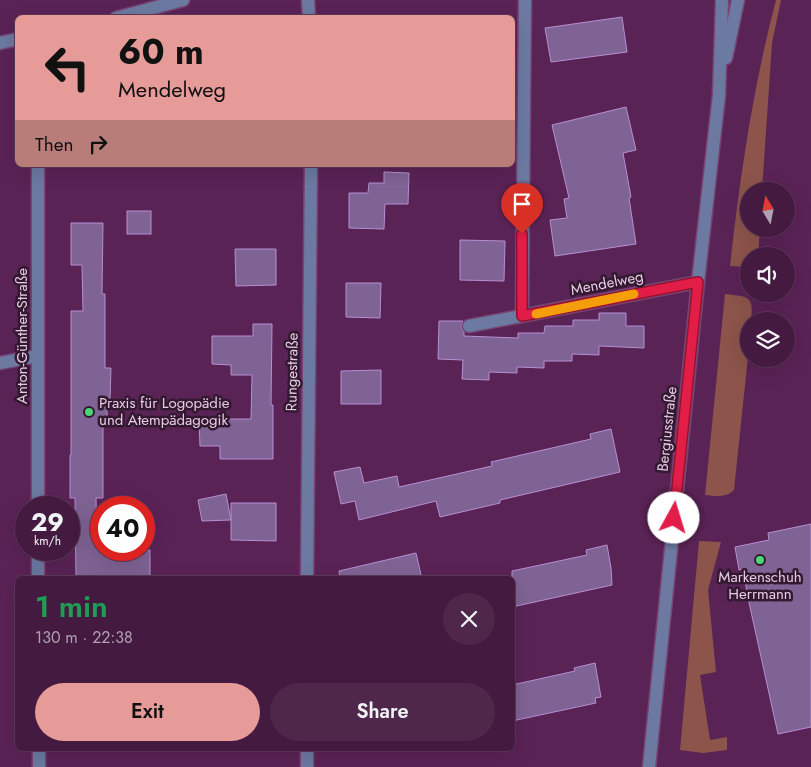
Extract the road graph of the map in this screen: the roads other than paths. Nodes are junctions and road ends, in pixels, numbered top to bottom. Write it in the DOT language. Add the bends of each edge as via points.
graph roads {
  1 [pos="183,0"];
  2 [pos="308,0"];
  3 [pos="525,0"];
  4 [pos="722,0"];
  5 [pos="738,0"];
  6 [pos="127,15"];
  7 [pos="309,15"];
  8 [pos="15,40"];
  9 [pos="0,43"];
  10 [pos="719,95"];
  11 [pos="38,167"];
  12 [pos="311,167"];
  13 [pos="698,282"];
  14 [pos="522,316"];
  15 [pos="469,326"];
  16 [pos="38,356"];
  17 [pos="0,363"];
  18 [pos="38,496"];
  19 [pos="38,561"];
  20 [pos="38,576"];
  21 [pos="307,576"];
  22 [pos="38,751"];
  23 [pos="307,751"];
  24 [pos="39,767"];
  25 [pos="307,767"];
  26 [pos="649,767"];
  1 -- 6 [label="street"];
  2 -- 7 [label="street"];
  3 -- 14 [label="street"];
  4 -- 10 [label="street, Bergiusstraße"];
  5 -- 10 [label="street, Bergiusstraße"];
  8 -- 9 [label="street"];
  10 -- 13 [label="street, Bergiusstraße"];
  11 -- 16 [label="street, Anton-Günther-Straße"];
  12 -- 21 [label="street, Rungestraße"];
  13 -- 14 [label="street, Mendelweg"];
  13 -- 26 [label="street, Bergiusstraße"];
  14 -- 15 [label="street, Mendelweg"];
  16 -- 17 [label="street"];
  16 -- 18 [label="street, Anton-Günther-Straße"];
  19 -- 20 [label="street"];
  22 -- 24 [label="street"];
  23 -- 25 [label="street"];
}
